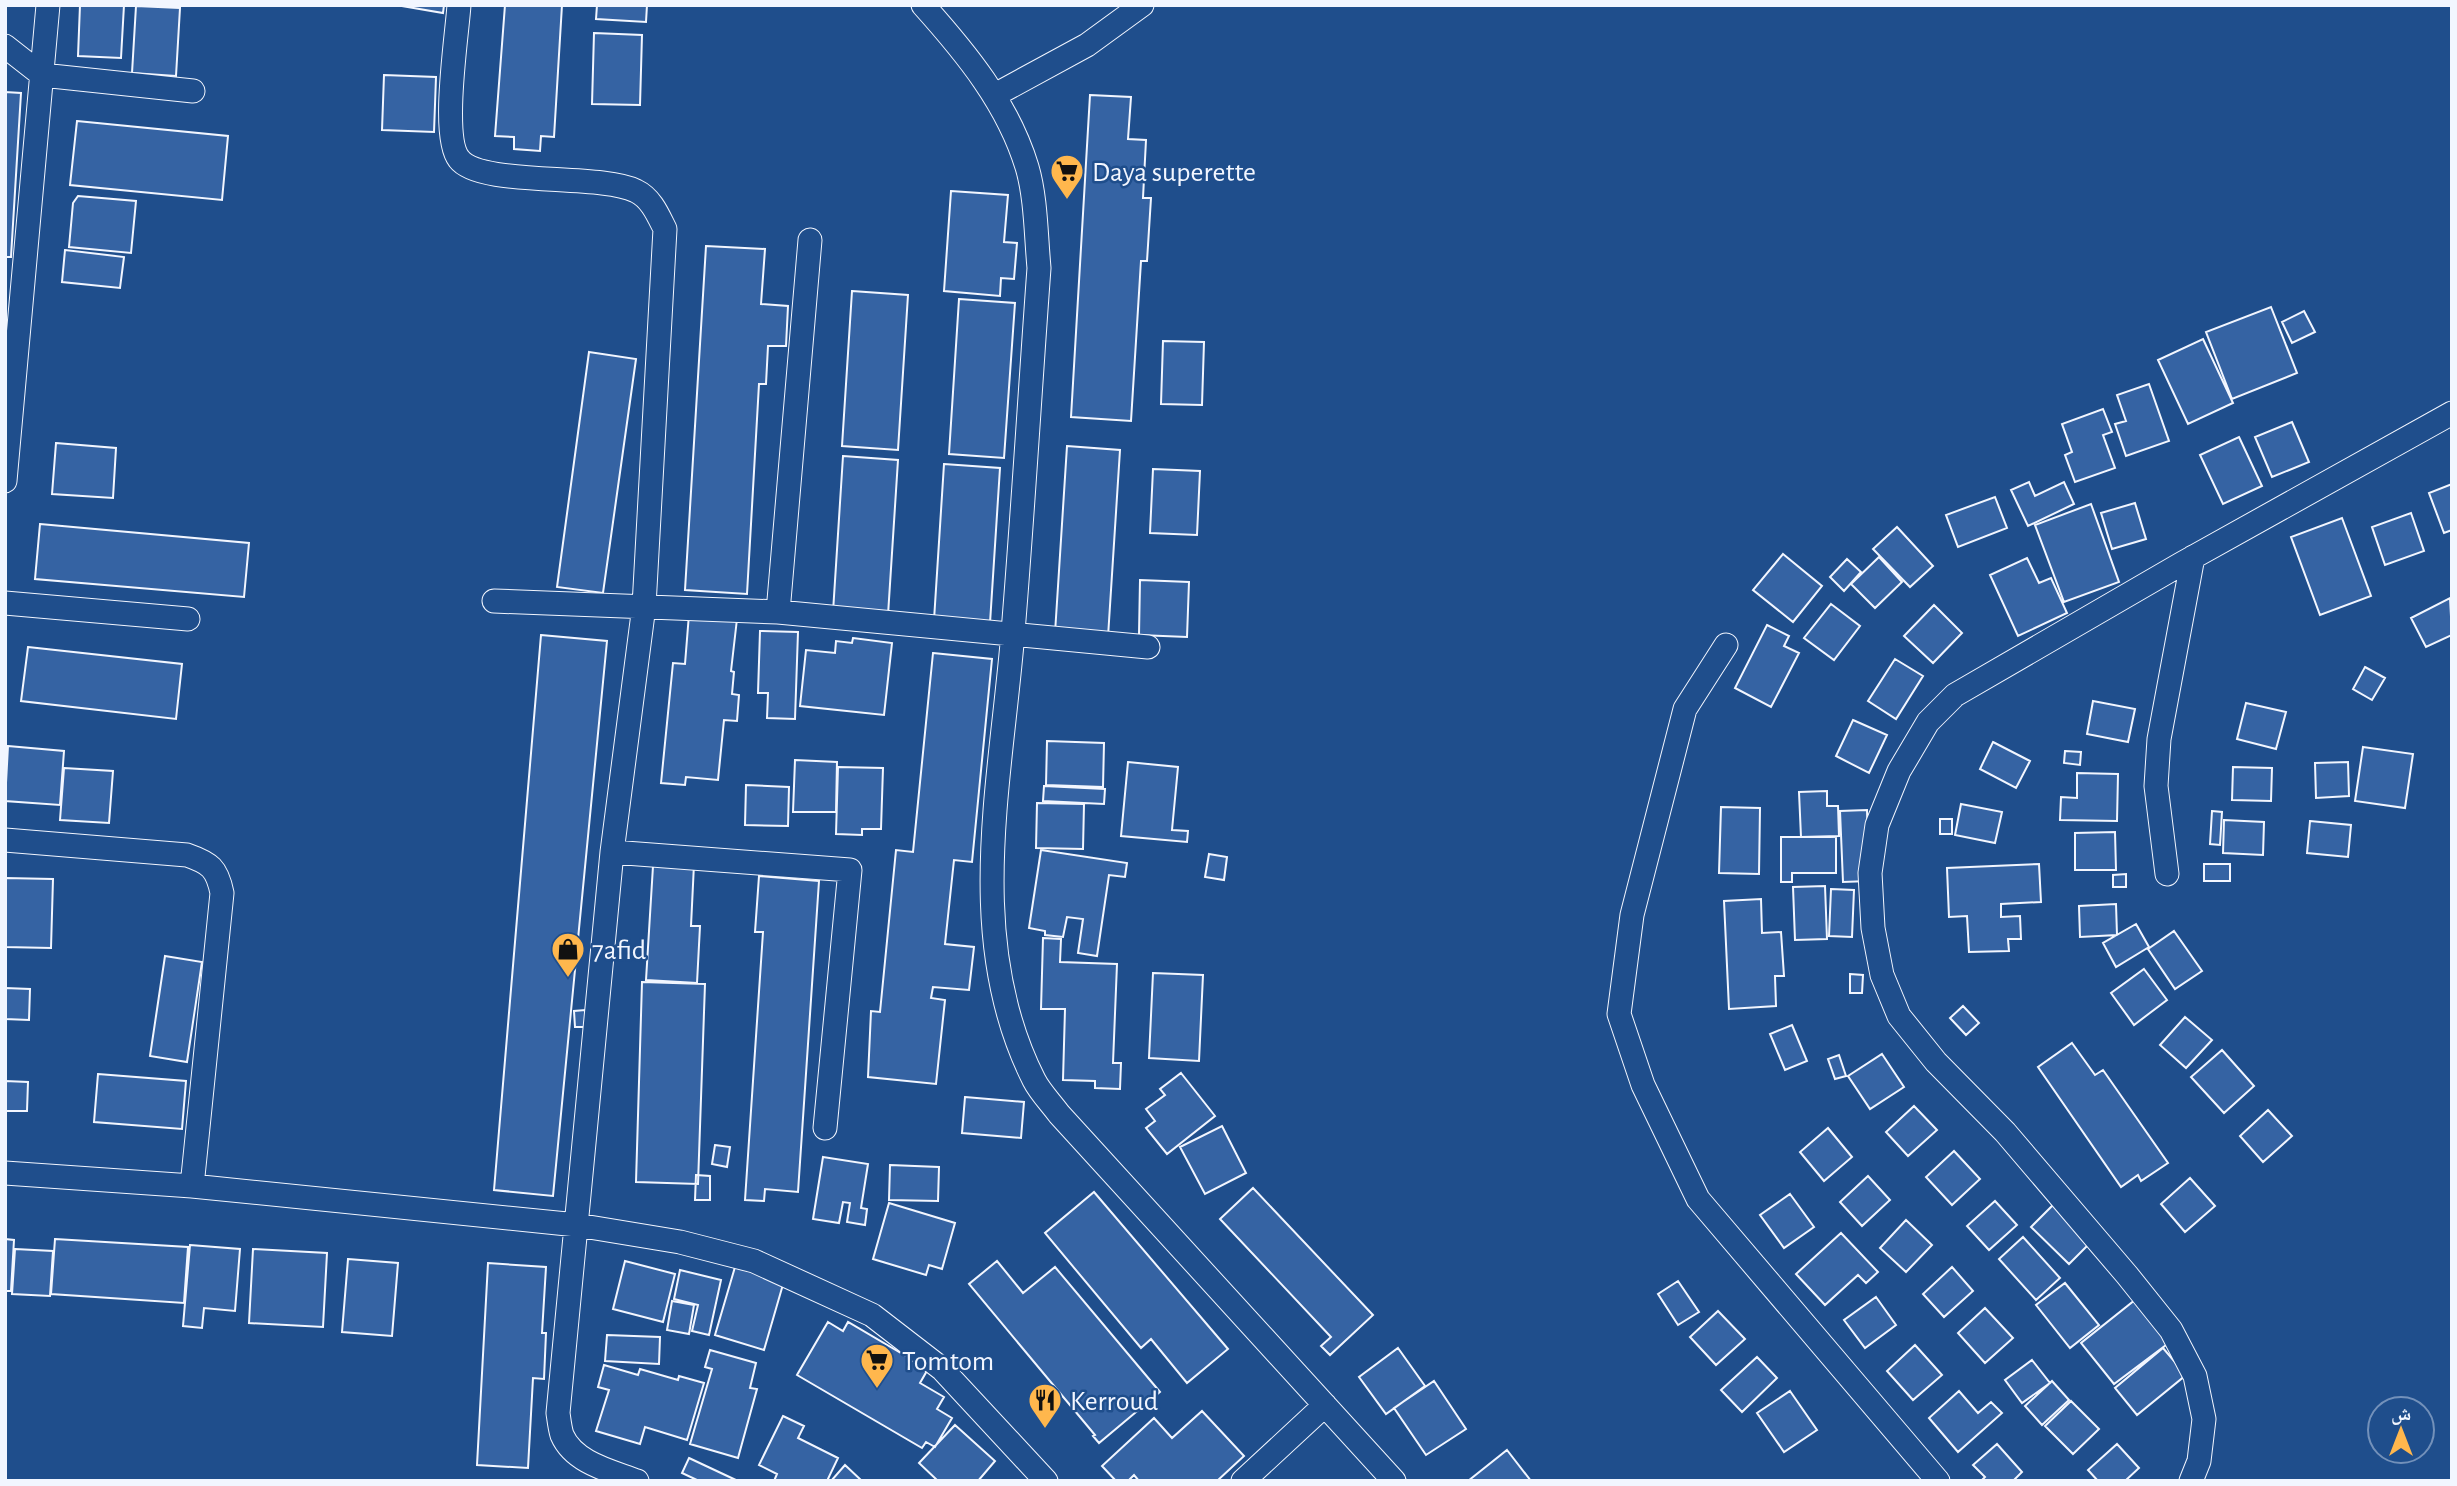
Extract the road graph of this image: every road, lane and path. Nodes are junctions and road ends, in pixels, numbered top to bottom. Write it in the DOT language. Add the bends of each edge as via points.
graph roads {
  1 [pos="48,5"];
  2 [pos="459,5"];
  3 [pos="923,5"];
  4 [pos="1142,5"];
  5 [pos="5,46"];
  6 [pos="42,75"];
  7 [pos="193,91"];
  8 [pos="995,95"];
  9 [pos="810,240"];
  10 [pos="2452,413"];
  11 [pos="5,481"];
  12 [pos="2193,557"];
  13 [pos="494,601"];
  14 [pos="5,603"];
  15 [pos="644,606"];
  16 [pos="778,612"];
  17 [pos="188,619"];
  18 [pos="1013,635"];
  19 [pos="1726,645"];
  20 [pos="1148,647"];
  21 [pos="5,840"];
  22 [pos="611,852"];
  23 [pos="2167,874"];
  24 [pos="825,1128"];
  25 [pos="5,1173"];
  26 [pos="192,1186"];
  27 [pos="577,1225"];
  28 [pos="1325,1405"];
  29 [pos="637,1481"];
  30 [pos="1046,1481"];
  31 [pos="1243,1481"];
  32 [pos="1394,1481"];
  33 [pos="1938,1481"];
  34 [pos="2191,1481"];
  1 -- 6 [label="street"];
  2 -- 15 [label="street" via="450,135 459,159 479,172 637,191 655,208 665,229"];
  3 -- 8 [label="street"];
  4 -- 8 [label="street" via="1087,45"];
  5 -- 6 [label="street"];
  6 -- 7 [label="street"];
  6 -- 11 [label="street"];
  8 -- 18 [label="street" via="1028,169 1039,268"];
  9 -- 16 [label="street"];
  10 -- 12 [label="street"];
  12 -- 23 [label="street" via="2159,739 2156,786"];
  12 -- 34 [label="street" via="1955,695 1927,722 1899,771 1877,825 1870,873 1882,975 1899,1016 2127,1275 2171,1331 2195,1376 2204,1419 2199,1461"];
  13 -- 15 [label="street"];
  14 -- 17 [label="street"];
  15 -- 16 [label="street"];
  15 -- 22 [label="street"];
  16 -- 18 [label="street"];
  18 -- 20 [label="street"];
  18 -- 28 [label="street" via="991,855 1002,995 1017,1042 1035,1083 1059,1114"];
  19 -- 33 [label="street" via="1685,709 1632,915 1619,1014 1643,1085 1698,1199"];
  21 -- 26 [label="street" via="187,855 206,862 219,876 222,893"];
  22 -- 24 [label="street" via="850,870"];
  22 -- 27 [label="street"];
  25 -- 26 [label="street"];
  26 -- 27 [label="street"];
  27 -- 29 [label="street" via="558,1413 562,1436 577,1454 595,1465"];
  27 -- 30 [label="street" via="680,1242 754,1261 872,1315 942,1369"];
  28 -- 31 [label="street"];
  28 -- 32 [label="street"];
}
